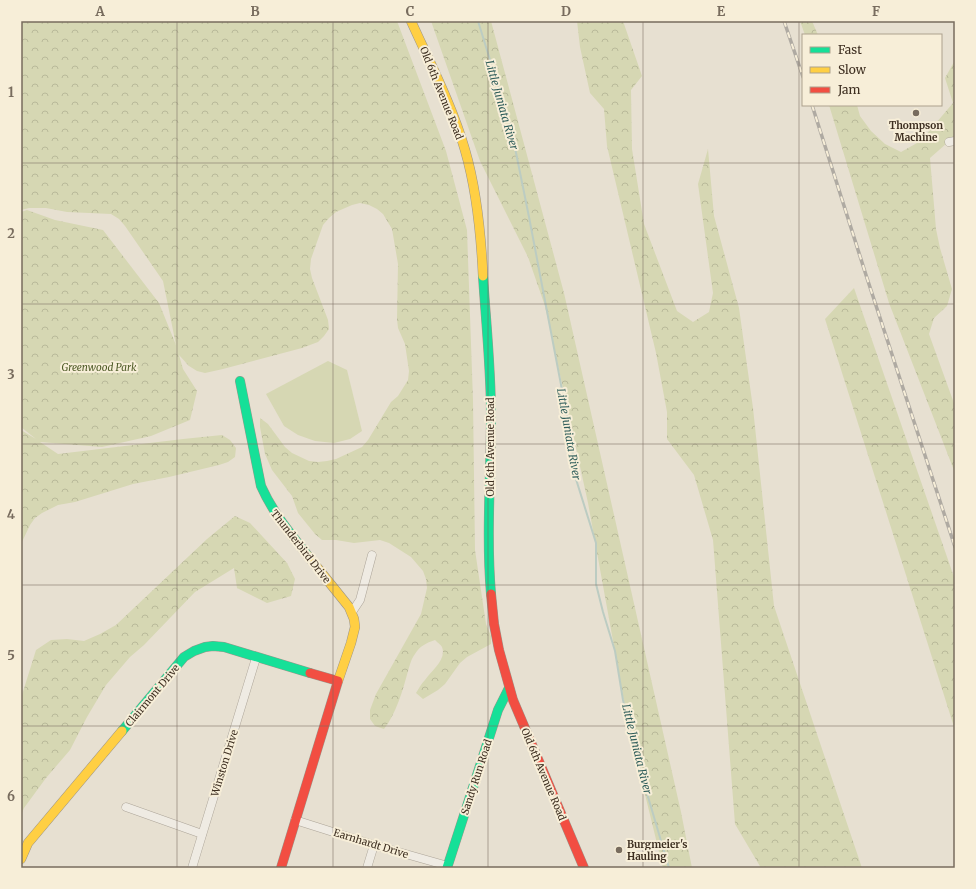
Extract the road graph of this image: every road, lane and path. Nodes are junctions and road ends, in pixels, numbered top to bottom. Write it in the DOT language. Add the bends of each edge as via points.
graph roads {
  1 [pos="411,21"];
  2 [pos="240,381"];
  3 [pos="372,555"];
  4 [pos="352,612"];
  5 [pos="256,658"];
  6 [pos="338,681"];
  7 [pos="509,688"];
  8 [pos="126,807"];
  9 [pos="296,820"];
  10 [pos="202,834"];
  11 [pos="374,845"];
  12 [pos="21,859"];
  13 [pos="447,867"];
  14 [pos="192,868"];
  15 [pos="281,868"];
  16 [pos="367,868"];
  17 [pos="584,868"];
  1 -- 7 [label="street, Old 6th Avenue Road" via="456,122 475,194 491,399 488,523 490,593 499,649"];
  2 -- 4 [label="street, Thunderbird Drive" via="256,464 266,497 282,525"];
  3 -- 4 [label="street" via="360,600"];
  4 -- 6 [label="street" via="355,621 354,633"];
  5 -- 6 [label="street, Clairmont Drive"];
  5 -- 10 [label="street, Winston Drive"];
  5 -- 12 [label="street, Clairmont Drive" via="213,646 203,647 184,657 28,843"];
  6 -- 9 [label="street"];
  7 -- 13 [label="street, Sandy Run Road" via="498,710"];
  7 -- 17 [label="street, Old 6th Avenue Road"];
  8 -- 10 [label="street"];
  9 -- 11 [label="street, Earnhardt Drive"];
  9 -- 15 [label="street"];
  10 -- 14 [label="street, Winston Drive"];
  11 -- 13 [label="street, Earnhardt Drive"];
  11 -- 16 [label="street"];
}
